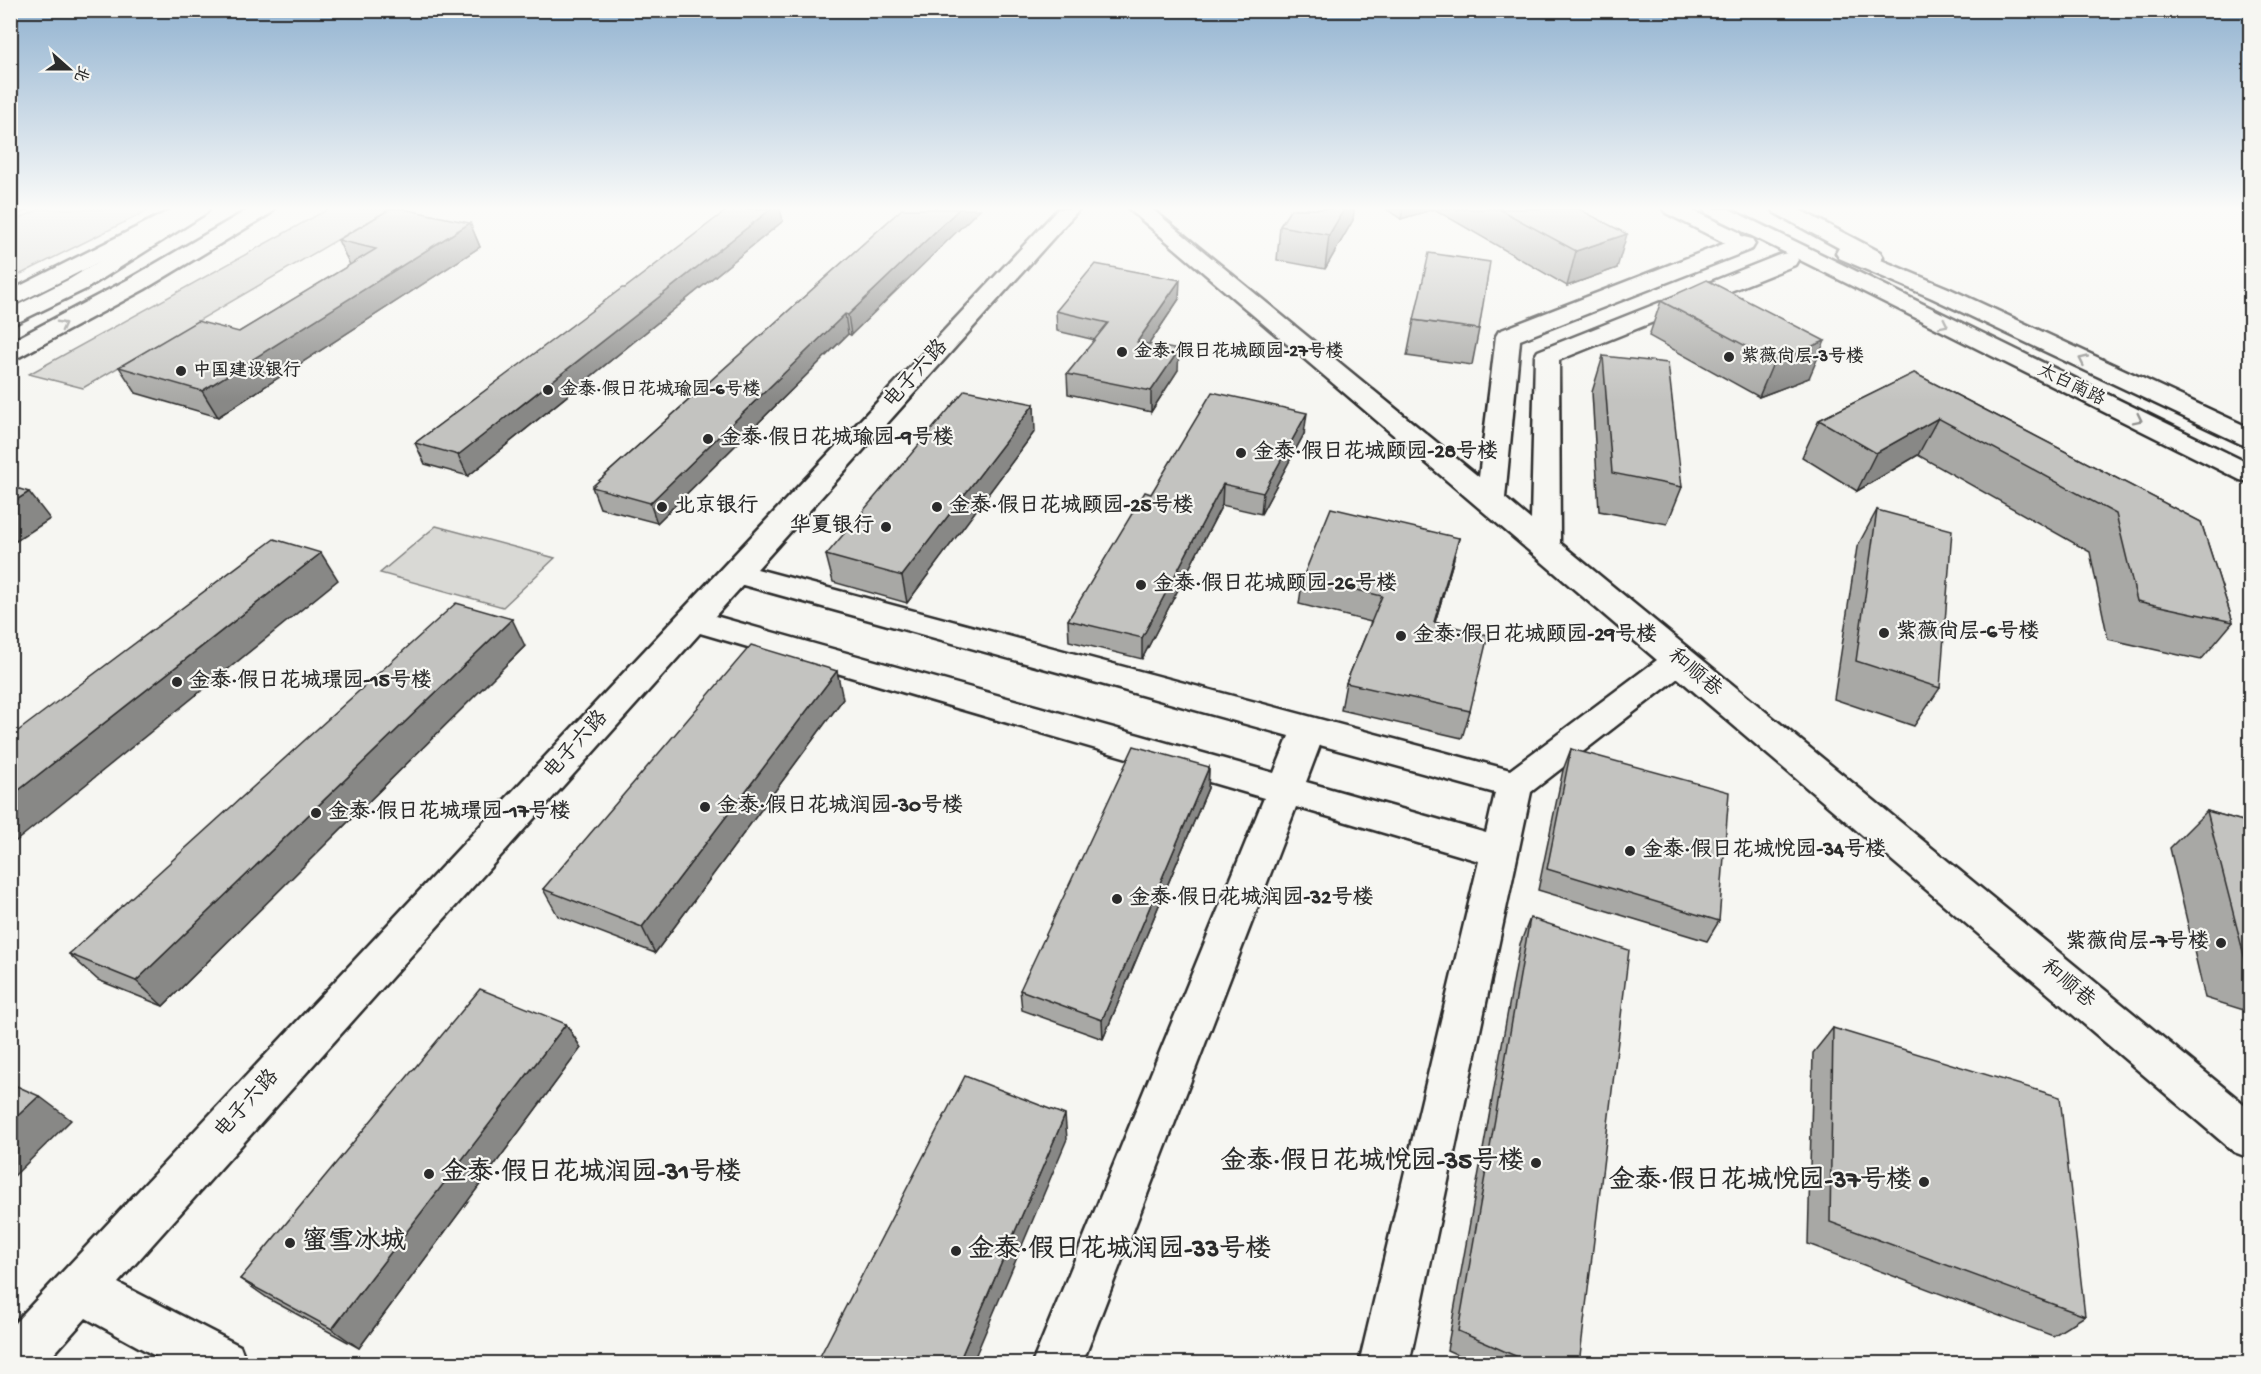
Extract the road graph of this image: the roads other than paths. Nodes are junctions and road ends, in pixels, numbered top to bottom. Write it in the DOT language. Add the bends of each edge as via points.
graph roads {
  1 [pos="63,273"];
  2 [pos="96,273"];
  3 [pos="99,273"];
  4 [pos="155,273"];
  5 [pos="159,273"];
  6 [pos="1010,273"];
  7 [pos="1216,273"];
  8 [pos="1669,273"];
  9 [pos="1754,273"];
  10 [pos="1823,273"];
  11 [pos="1847,273"];
  12 [pos="1890,273"];
  13 [pos="1903,273"];
  14 [pos="78,284"];
  15 [pos="137,284"];
  16 [pos="1940,293"];
  17 [pos="1892,298"];
  18 [pos="10,300"];
  19 [pos="10,319"];
  20 [pos="10,352"];
  21 [pos="2250,438"];
  22 [pos="2250,474"];
  23 [pos="1490,503"];
  24 [pos="1545,550"];
  25 [pos="735,573"];
  26 [pos="692,620"];
  27 [pos="1678,661"];
  28 [pos="1309,729"];
  29 [pos="1515,785"];
  30 [pos="1285,789"];
  31 [pos="1501,852"];
  32 [pos="2250,1137"];
  33 [pos="80,1289"];
  34 [pos="11,1364"];
  35 [pos="222,1364"];
  36 [pos="1057,1364"];
  37 [pos="1384,1364"];
  1 -- 18 [label="street"];
  2 -- 14 [label="street"];
  3 -- 14 [label="street"];
  4 -- 15 [label="street"];
  5 -- 15 [label="street"];
  6 -- 25 [label="street, 电子六路"];
  7 -- 23 [label="street, 和顺巷"];
  8 -- 23 [label="street" via="1508,336"];
  9 -- 24 [label="street" via="1547,356"];
  10 -- 17 [label="street, 太白南路"];
  11 -- 17 [label="street, 太白南路"];
  12 -- 16 [label="street, 太白南路"];
  13 -- 16 [label="street, 太白南路"];
  14 -- 19 [label="street"];
  20 -- 15 [label="street, one-way"];
  21 -- 16 [label="street, 太白南路, one-way"];
  17 -- 22 [label="street, 太白南路, one-way"];
  23 -- 24 [label="street, 和顺巷"];
  24 -- 27 [label="street, 和顺巷"];
  25 -- 26 [label="street, 电子六路"];
  25 -- 28 [label="street"];
  26 -- 30 [label="street"];
  26 -- 33 [label="street, 电子六路"];
  27 -- 29 [label="street"];
  27 -- 32 [label="street, 和顺巷"];
  28 -- 29 [label="street"];
  28 -- 30 [label="street"];
  29 -- 31 [label="street"];
  30 -- 31 [label="street"];
  30 -- 36 [label="street"];
  31 -- 37 [label="street"];
  33 -- 34 [label="street, 电子六路"];
  33 -- 35 [label="street"];
}
